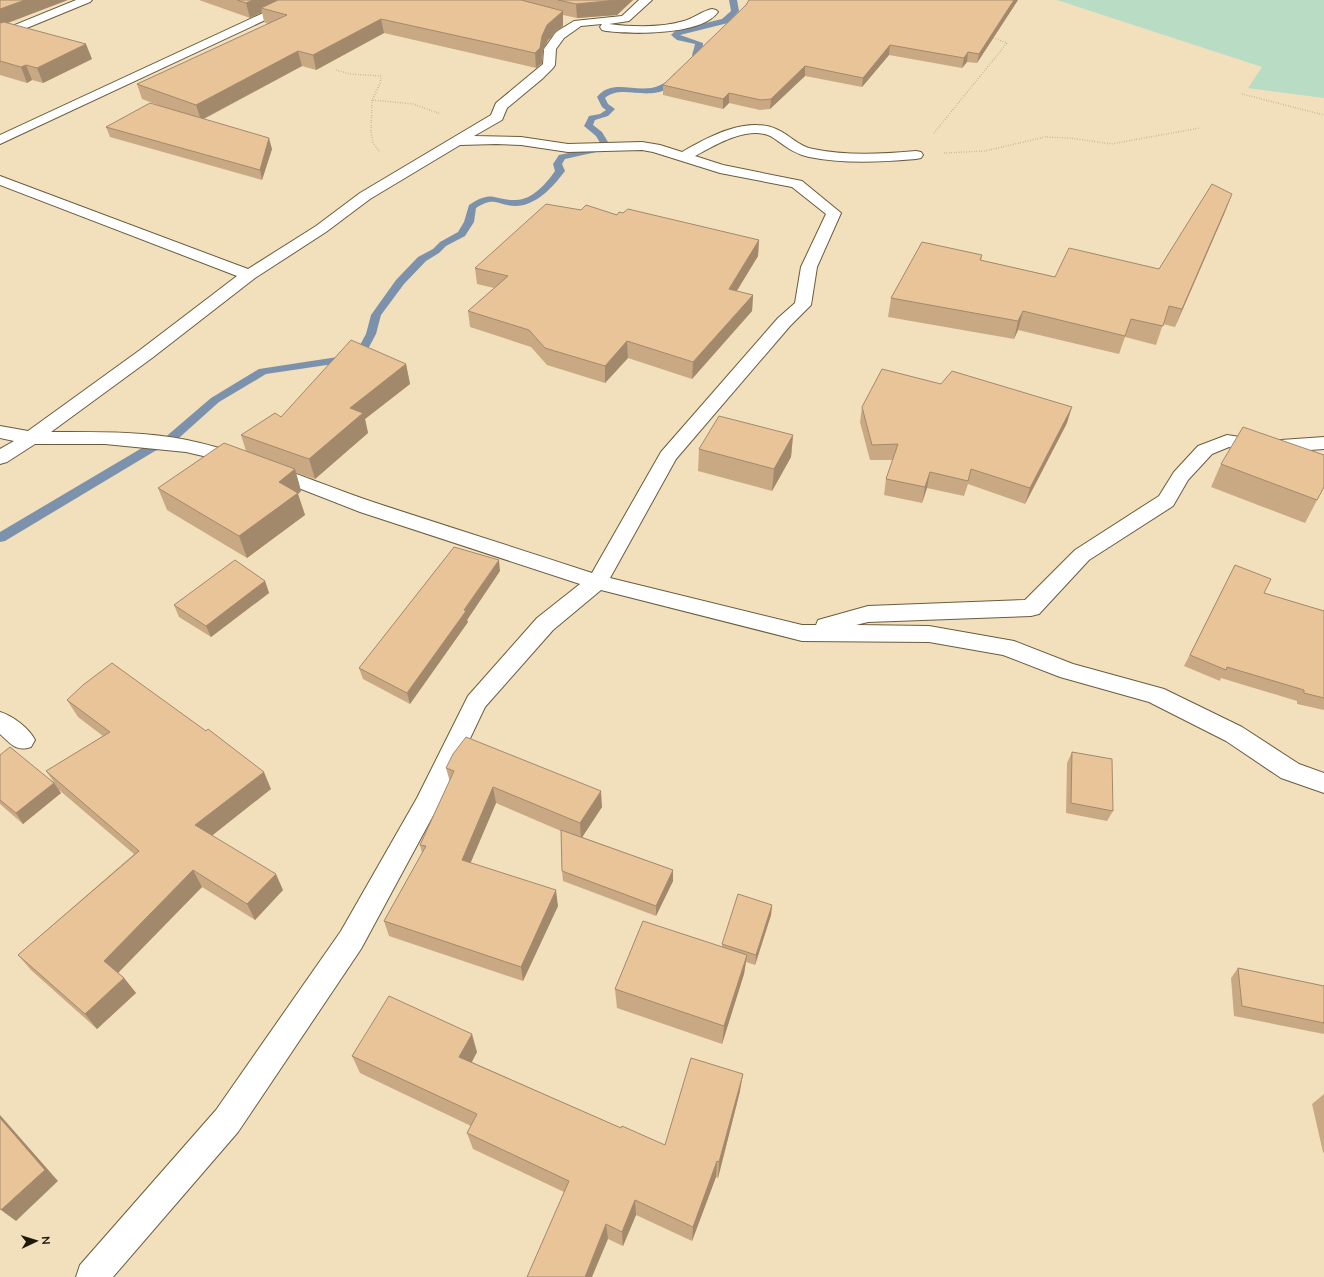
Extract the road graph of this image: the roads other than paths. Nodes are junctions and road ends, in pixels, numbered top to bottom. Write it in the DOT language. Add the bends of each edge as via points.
graph roads {
  1 [pos="86,0"];
  2 [pos="300,0"];
  3 [pos="646,0"];
  4 [pos="712,12"];
  5 [pos="571,21"];
  6 [pos="0,35"];
  7 [pos="0,140"];
  8 [pos="457,141"];
  9 [pos="916,155"];
  10 [pos="683,157"];
  11 [pos="0,180"];
  12 [pos="249,275"];
  13 [pos="0,432"];
  14 [pos="32,438"];
  15 [pos="1324,443"];
  16 [pos="0,458"];
  17 [pos="597,582"];
  18 [pos="802,633"];
  19 [pos="0,721"];
  20 [pos="23,740"];
  21 [pos="1324,783"];
  22 [pos="92,1277"];
  1 -- 6 [label="street"];
  2 -- 7 [label="street"];
  3 -- 5 [label="street" via="625,19"];
  4 -- 5 [label="street" via="701,20 646,30 617,29"];
  5 -- 8 [label="street" via="550,49 549,65 501,106 497,117"];
  8 -- 10 [label="street" via="509,141 568,148 642,146"];
  8 -- 12 [label="street" via="364,196 321,229"];
  9 -- 10 [label="street" via="882,158 807,153 766,130 750,130 702,146"];
  10 -- 17 [label="street" via="720,169 797,184 834,213 809,266 803,305 784,322 668,456"];
  11 -- 12 [label="street"];
  12 -- 14 [label="street"];
  13 -- 14 [label="street"];
  14 -- 16 [label="street"];
  14 -- 17 [label="street" via="71,437 140,441 186,446 220,454 262,467 367,507"];
  15 -- 18 [label="street" via="1266,447 1227,441 1204,450 1181,476 1166,501 1082,555 1031,608 868,614"];
  17 -- 18 [label="street"];
  17 -- 22 [label="street" via="545,624 476,702 426,805 351,940 227,1121"];
  18 -- 21 [label="street" via="929,634 1006,647 1068,671 1156,695 1234,734 1290,771"];
  19 -- 20 [label="street"];
}
